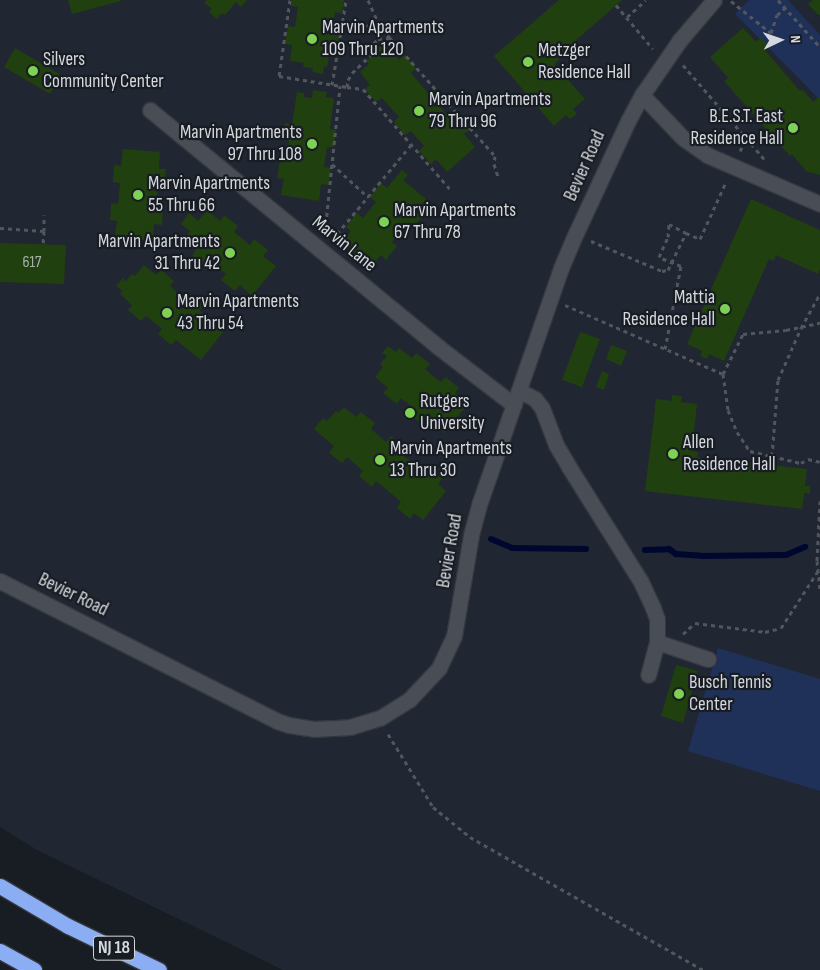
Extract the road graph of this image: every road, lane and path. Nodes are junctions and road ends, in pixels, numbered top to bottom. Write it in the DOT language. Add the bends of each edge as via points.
graph roads {
  1 [pos="290,0"];
  2 [pos="346,0"];
  3 [pos="368,0"];
  4 [pos="646,0"];
  5 [pos="714,0"];
  6 [pos="778,0"];
  7 [pos="731,2"];
  8 [pos="616,5"];
  9 [pos="785,8"];
  10 [pos="626,17"];
  11 [pos="378,22"];
  12 [pos="342,23"];
  13 [pos="390,38"];
  14 [pos="820,48"];
  15 [pos="655,52"];
  16 [pos="682,64"];
  17 [pos="332,85"];
  18 [pos="340,86"];
  19 [pos="347,87"];
  20 [pos="642,95"];
  21 [pos="150,110"];
  22 [pos="747,138"];
  23 [pos="411,145"];
  24 [pos="736,159"];
  25 [pos="332,164"];
  26 [pos="770,166"];
  27 [pos="499,179"];
  28 [pos="727,179"];
  29 [pos="450,189"];
  30 [pos="368,197"];
  31 [pos="820,204"];
  32 [pos="44,216"];
  33 [pos="0,228"];
  34 [pos="44,231"];
  35 [pos="686,233"];
  36 [pos="43,244"];
  37 [pos="600,245"];
  38 [pos="322,252"];
  39 [pos="674,263"];
  40 [pos="820,294"];
  41 [pos="551,299"];
  42 [pos="820,324"];
  43 [pos="801,328"];
  44 [pos="665,349"];
  45 [pos="723,374"];
  46 [pos="520,391"];
  47 [pos="514,406"];
  48 [pos="772,456"];
  49 [pos="820,462"];
  50 [pos="820,501"];
  51 [pos="818,571"];
  52 [pos="0,581"];
  53 [pos="820,591"];
  54 [pos="657,642"];
  55 [pos="678,649"];
  56 [pos="708,659"];
  57 [pos="648,675"];
  58 [pos="380,718"];
  59 [pos="0,886"];
  60 [pos="0,950"];
  61 [pos="34,970"];
  62 [pos="159,970"];
  63 [pos="703,970"];
  1 -- 17 [label="path" via="278,76"];
  2 -- 12 [label="path"];
  3 -- 11 [label="path"];
  4 -- 10 [label="path"];
  5 -- 20 [label="street, Bevier Road" via="680,40"];
  6 -- 9 [label="path"];
  7 -- 9 [label="path" via="771,33 777,14"];
  8 -- 10 [label="path"];
  9 -- 14 [label="path"];
  10 -- 15 [label="path"];
  11 -- 12 [label="path" via="367,26"];
  11 -- 13 [label="path"];
  12 -- 17 [label="path"];
  13 -- 19 [label="path" via="378,39 368,49 372,54 352,73"];
  13 -- 27 [label="path" via="495,156"];
  16 -- 22 [label="path"];
  17 -- 18 [label="path"];
  18 -- 19 [label="path"];
  18 -- 25 [label="path"];
  19 -- 23 [label="path" via="363,88"];
  20 -- 31 [label="street" via="684,138 707,155"];
  20 -- 41 [label="street, Bevier Road" via="605,168 561,268"];
  21 -- 38 [label="street, Marvin Lane"];
  22 -- 24 [label="path"];
  22 -- 26 [label="path"];
  23 -- 29 [label="path"];
  23 -- 30 [label="path"];
  25 -- 30 [label="path"];
  25 -- 38 [label="path"];
  28 -- 35 [label="path" via="700,239"];
  30 -- 38 [label="path"];
  32 -- 34 [label="path"];
  33 -- 34 [label="path"];
  34 -- 36 [label="path"];
  35 -- 39 [label="path"];
  35 -- 39 [label="path" via="669,224 668,237 659,257"];
  37 -- 39 [label="path" via="662,271"];
  38 -- 47 [label="street, Marvin Lane"];
  39 -- 44 [label="path" via="681,266"];
  40 -- 43 [label="path"];
  41 -- 44 [label="path"];
  41 -- 46 [label="street, Bevier Road"];
  42 -- 43 [label="path"];
  43 -- 45 [label="path" via="743,334"];
  43 -- 48 [label="path" via="778,380"];
  44 -- 45 [label="path"];
  45 -- 48 [label="path" via="728,410 737,432 750,450"];
  46 -- 47 [label="street, Bevier Road"];
  46 -- 54 [label="street" via="535,399 542,408 556,445 641,582 657,619"];
  47 -- 58 [label="street, Bevier Road" via="480,502 454,636 445,658 432,678 409,700"];
  48 -- 49 [label="path" via="801,463 808,459"];
  50 -- 51 [label="path"];
  51 -- 53 [label="path"];
  51 -- 55 [label="path" via="781,628 765,632 695,624 685,631"];
  52 -- 58 [label="street, Bevier Road" via="277,721 308,728 339,729"];
  54 -- 55 [label="street"];
  54 -- 57 [label="street"];
  55 -- 56 [label="street"];
  58 -- 63 [label="path" via="433,808 470,838"];
  59 -- 62 [label="highway, NJ 18" via="68,926"];
  60 -- 61 [label="highway"];
}
